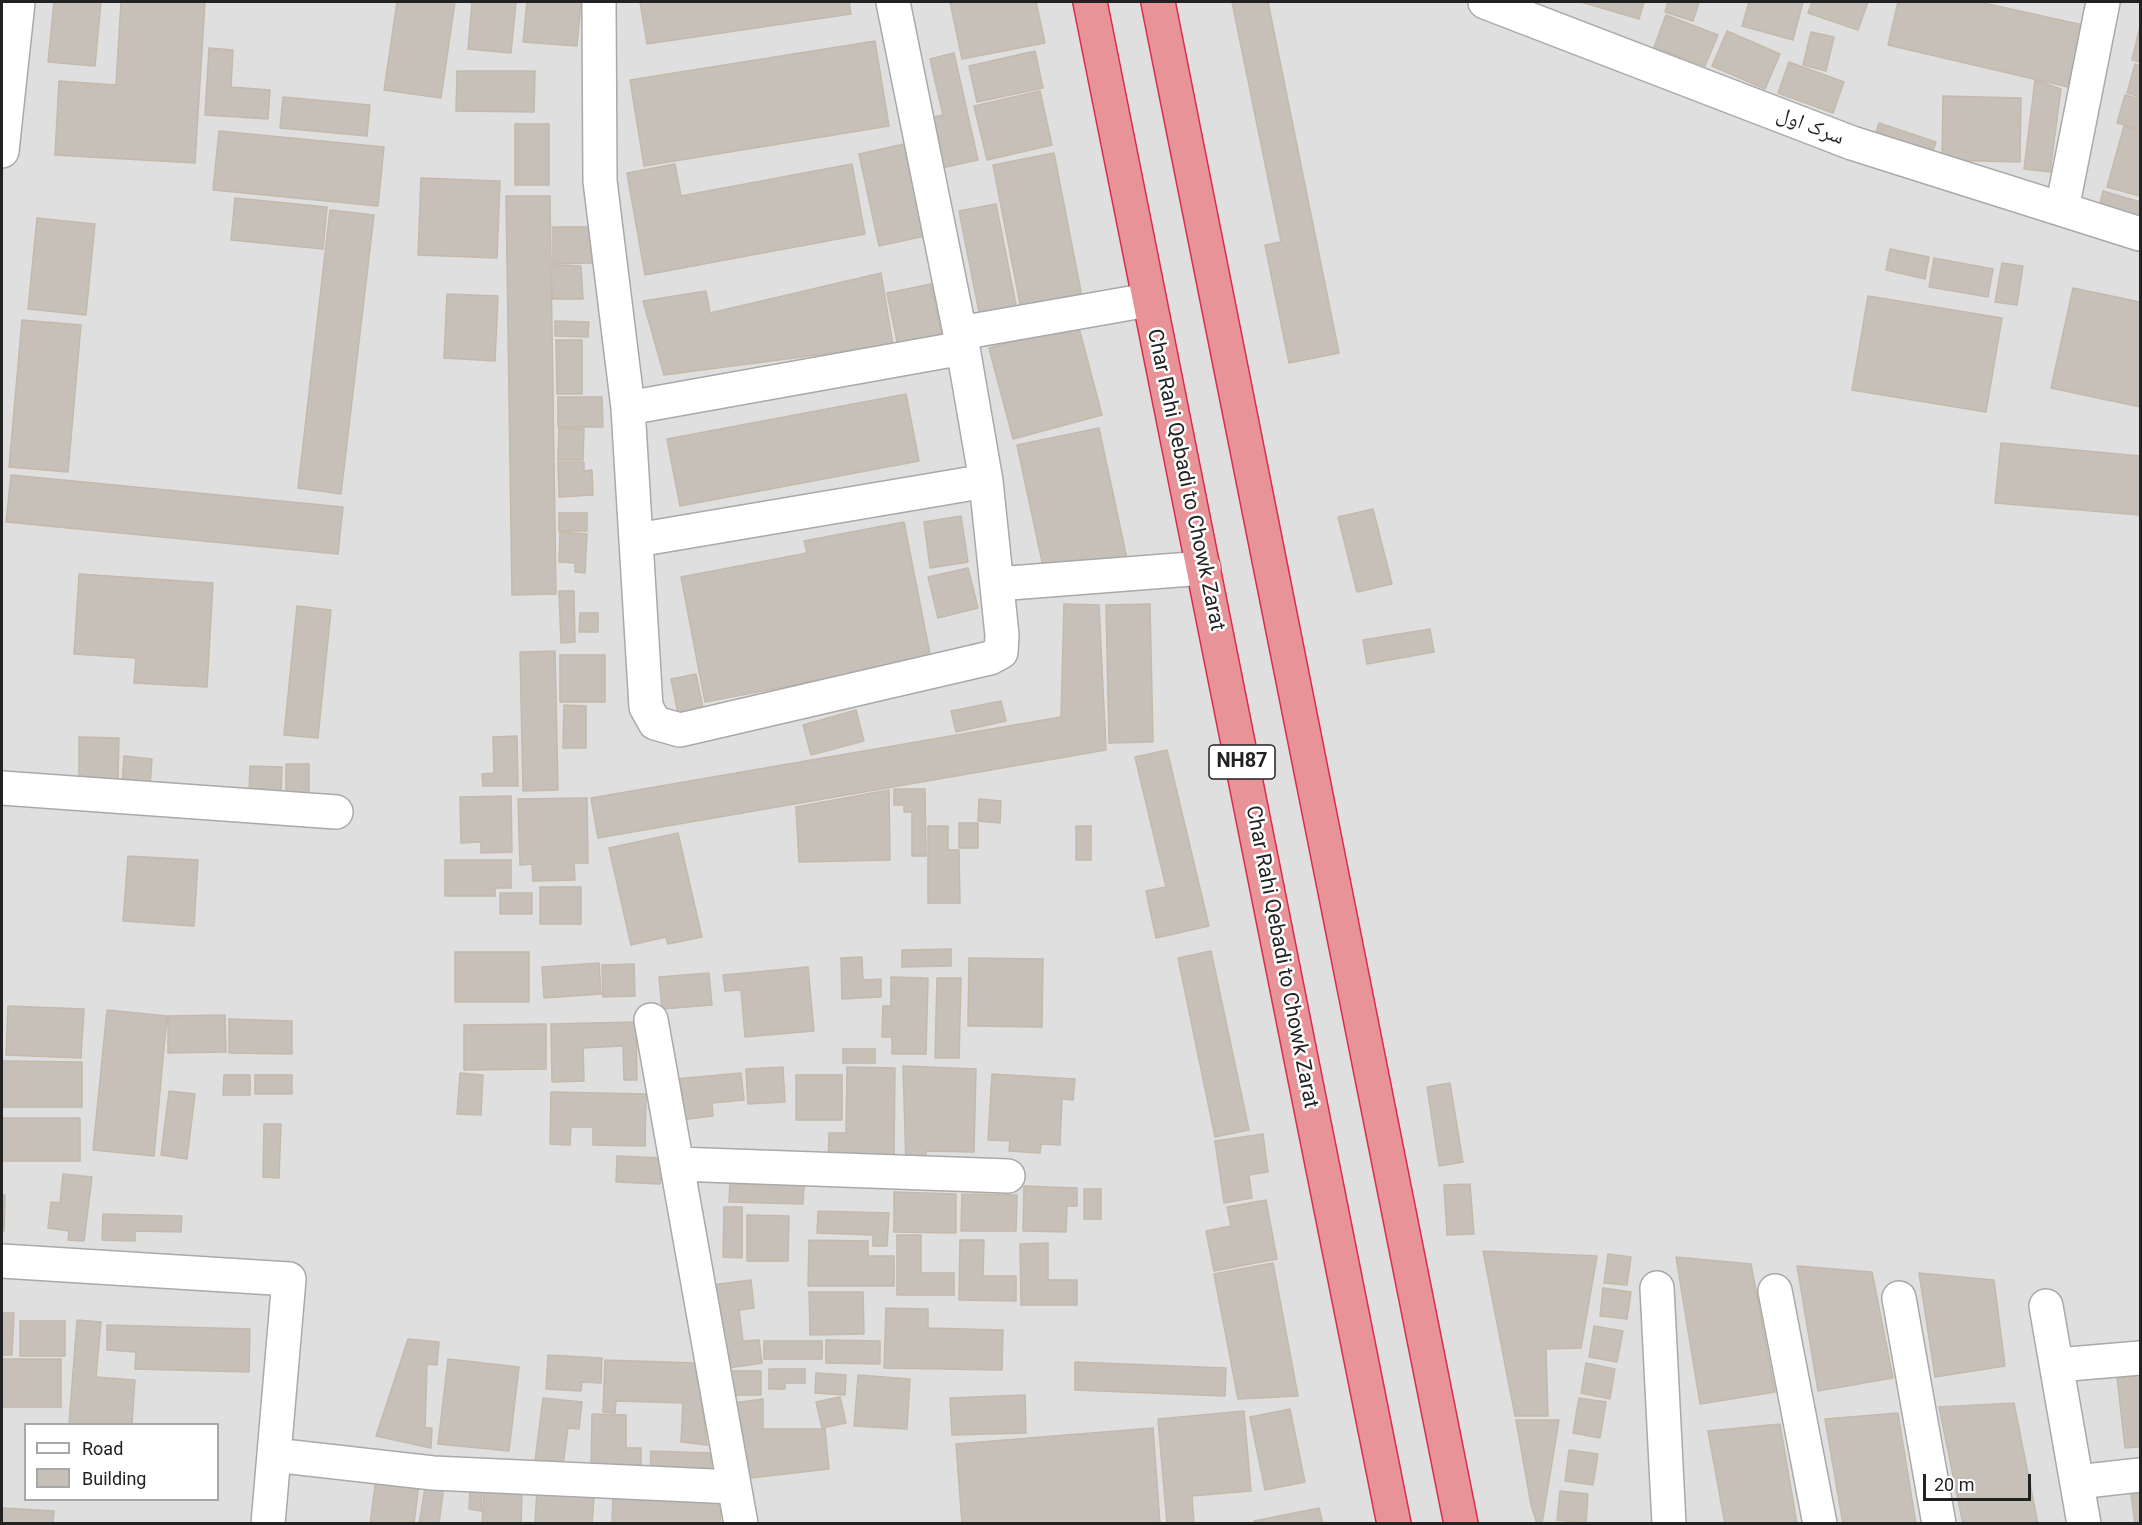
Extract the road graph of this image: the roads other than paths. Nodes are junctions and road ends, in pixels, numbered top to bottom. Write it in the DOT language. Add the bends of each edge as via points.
graph roads {
  1 [pos="18,2"];
  2 [pos="599,2"];
  3 [pos="893,2"];
  4 [pos="1090,2"];
  5 [pos="1158,2"];
  6 [pos="1485,2"];
  7 [pos="2103,2"];
  8 [pos="2,151"];
  9 [pos="2062,209"];
  10 [pos="2140,234"];
  11 [pos="1148,300"];
  12 [pos="962,340"];
  13 [pos="628,408"];
  14 [pos="986,481"];
  15 [pos="637,540"];
  16 [pos="1204,568"];
  17 [pos="997,584"];
  18 [pos="2,788"];
  19 [pos="336,813"];
  20 [pos="651,1020"];
  21 [pos="677,1164"];
  22 [pos="1008,1176"];
  23 [pos="2,1261"];
  24 [pos="1657,1288"];
  25 [pos="1775,1291"];
  26 [pos="1899,1298"];
  27 [pos="2046,1306"];
  28 [pos="2140,1358"];
  29 [pos="2057,1365"];
  30 [pos="274,1455"];
  31 [pos="2140,1475"];
  32 [pos="2077,1482"];
  33 [pos="734,1487"];
  34 [pos="268,1524"];
  35 [pos="741,1524"];
  36 [pos="1394,1524"];
  37 [pos="1461,1524"];
  38 [pos="1669,1524"];
  39 [pos="1821,1524"];
  40 [pos="1940,1524"];
  41 [pos="2084,1524"];
  1 -- 8 [label="street"];
  2 -- 13 [label="street" via="600,181"];
  3 -- 12 [label="street"];
  4 -- 11 [label="highway, Char Rahi Qebadi to Chowk Zarat / NH87"];
  5 -- 37 [label="highway, NH87"];
  6 -- 9 [label="street, سرک اول" via="1852,143"];
  7 -- 9 [label="street"];
  9 -- 10 [label="street, سرک اول"];
  11 -- 12 [label="street"];
  11 -- 16 [label="highway, Char Rahi Qebadi to Chowk Zarat / NH87"];
  12 -- 13 [label="street"];
  12 -- 14 [label="street"];
  13 -- 15 [label="street"];
  14 -- 15 [label="street"];
  14 -- 17 [label="street"];
  15 -- 17 [label="street" via="646,707 656,723 681,730 990,658 1001,652"];
  16 -- 17 [label="street"];
  16 -- 36 [label="highway, Char Rahi Qebadi to Chowk Zarat / NH87"];
  18 -- 19 [label="street"];
  20 -- 21 [label="street"];
  21 -- 22 [label="street"];
  21 -- 33 [label="street"];
  23 -- 30 [label="street" via="289,1279"];
  24 -- 38 [label="street"];
  25 -- 39 [label="street"];
  26 -- 40 [label="street"];
  27 -- 29 [label="street"];
  28 -- 29 [label="street"];
  29 -- 32 [label="street"];
  30 -- 33 [label="street" via="433,1473"];
  30 -- 34 [label="street"];
  31 -- 32 [label="street"];
  32 -- 41 [label="street"];
  33 -- 35 [label="street"];
}
